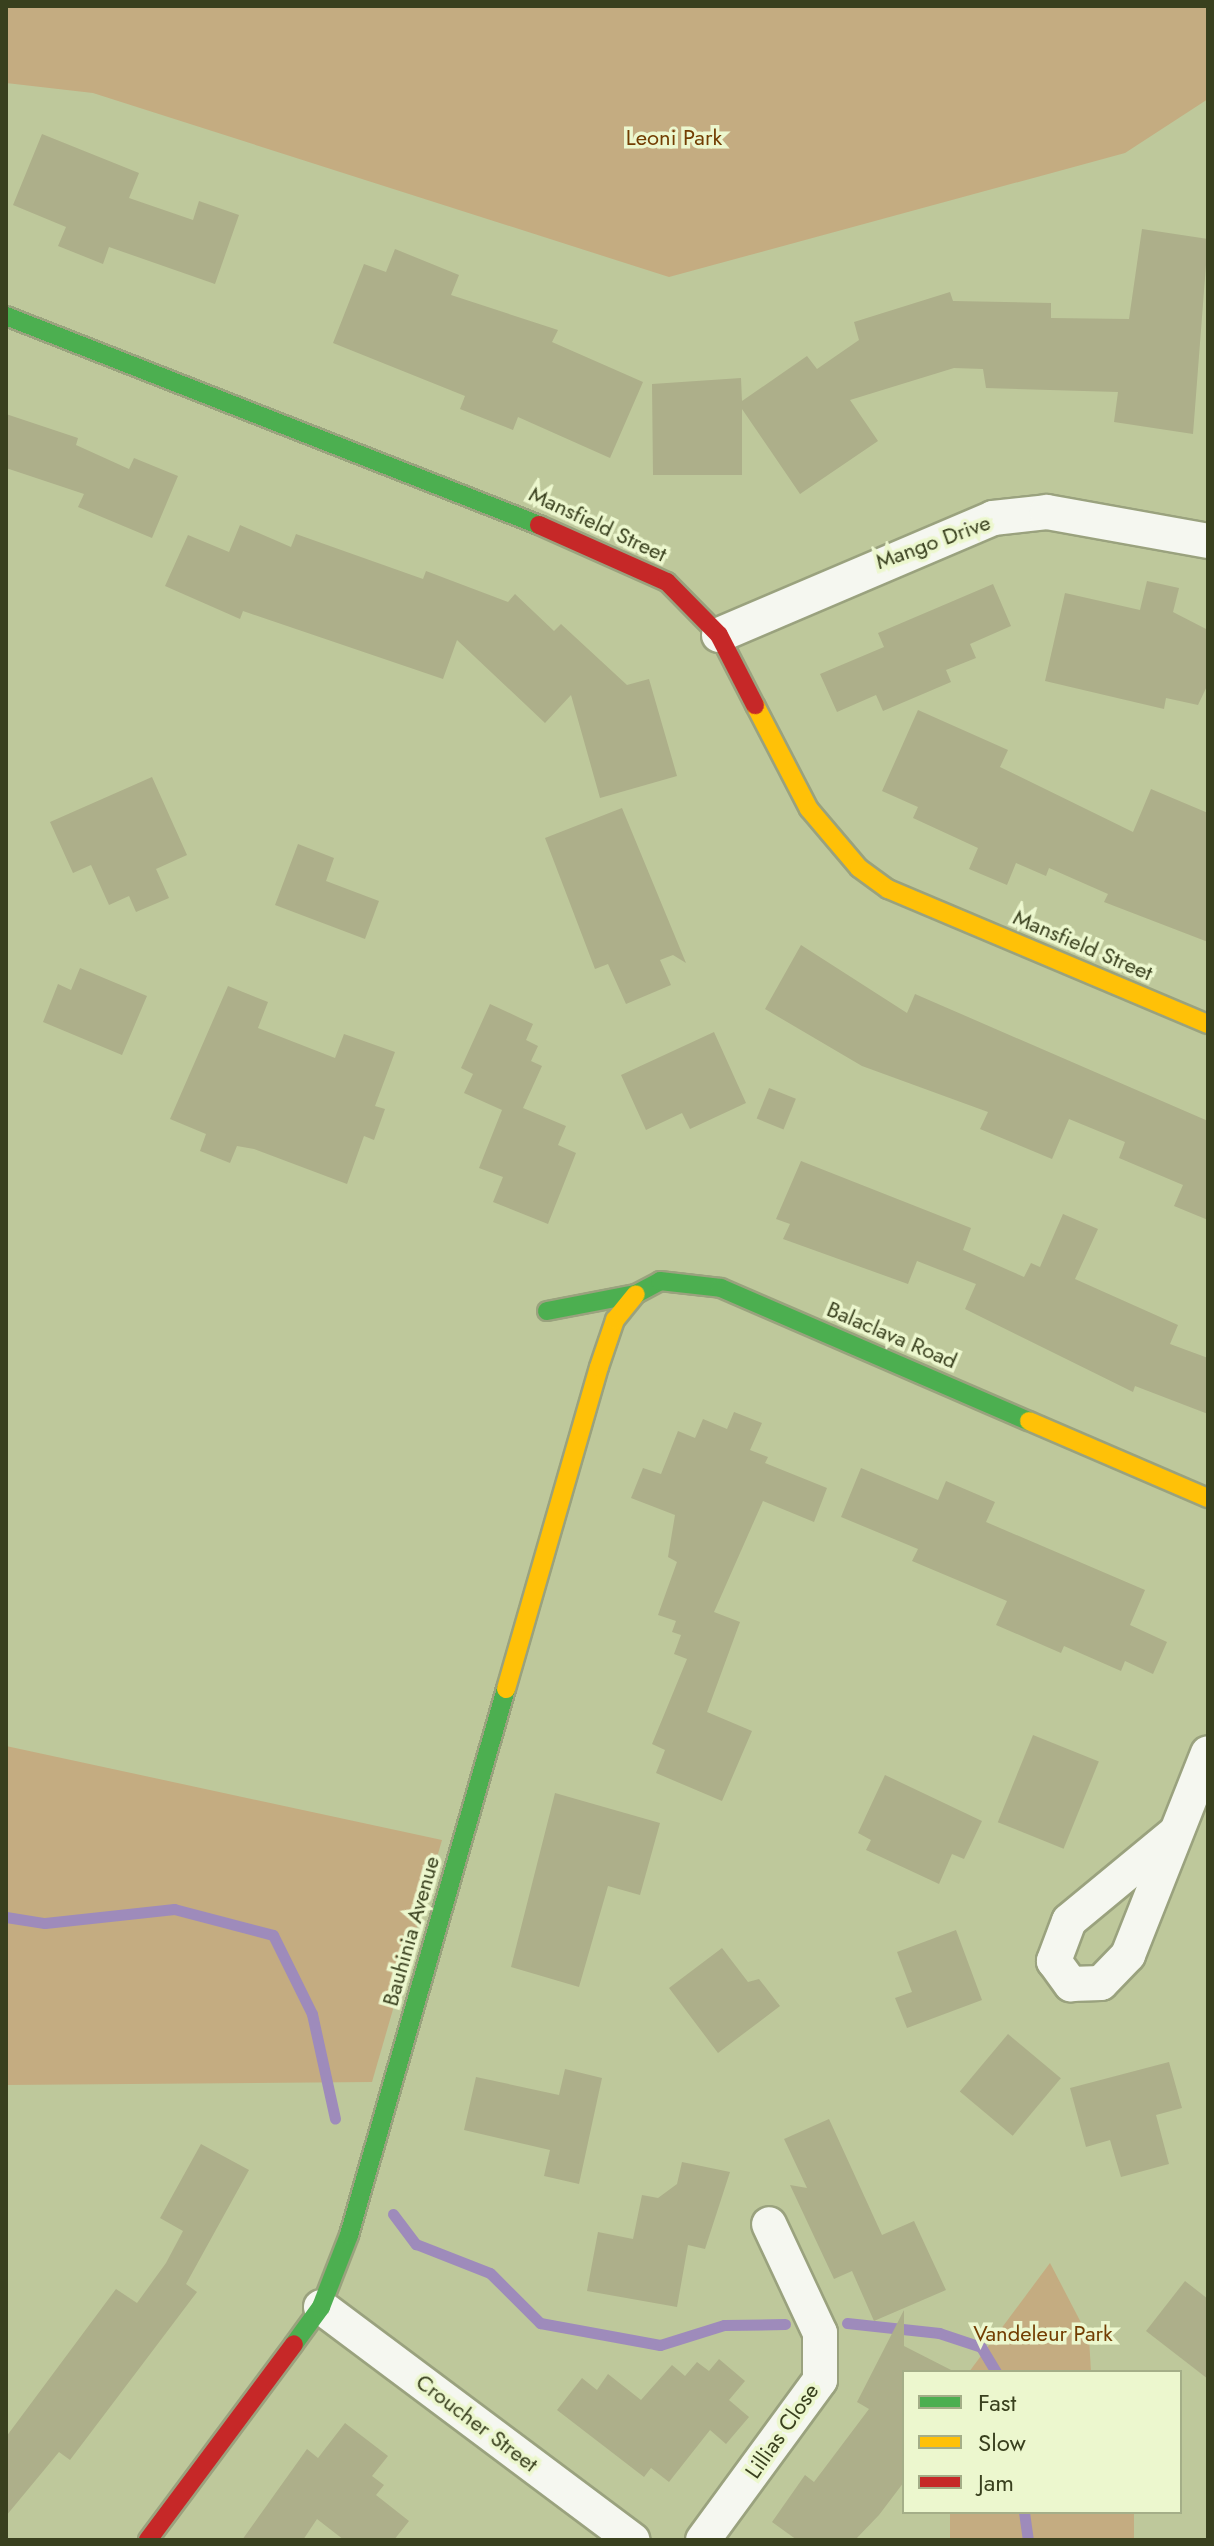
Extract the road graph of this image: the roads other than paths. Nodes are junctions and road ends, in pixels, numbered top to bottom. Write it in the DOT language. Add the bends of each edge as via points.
graph roads {
  1 [pos="6,316"];
  2 [pos="1208,541"];
  3 [pos="719,635"];
  4 [pos="1208,1024"];
  5 [pos="636,1294"];
  6 [pos="547,1311"];
  7 [pos="1208,1498"];
  8 [pos="1208,1753"];
  9 [pos="1174,1834"];
  10 [pos="769,2224"];
  11 [pos="321,2307"];
  12 [pos="148,2540"];
  13 [pos="633,2540"];
  14 [pos="703,2540"];
  1 -- 3 [label="street, Mansfield Street" via="592,543 667,582"];
  2 -- 3 [label="street, Mango Drive" via="1047,512 993,518"];
  3 -- 4 [label="street, Mansfield Street" via="809,809 859,868 888,889"];
  5 -- 6 [label="street, Balaclava Road"];
  5 -- 7 [label="street, Balaclava Road" via="660,1281 721,1288"];
  5 -- 11 [label="street, Bauhinia Avenue" via="615,1320 599,1367 349,2235"];
  8 -- 9 [label="street"];
  10 -- 14 [label="street, Lillias Close" via="820,2333 820,2380"];
  11 -- 12 [label="street, Bauhinia Avenue"];
  11 -- 13 [label="street, Croucher Street"];
}
